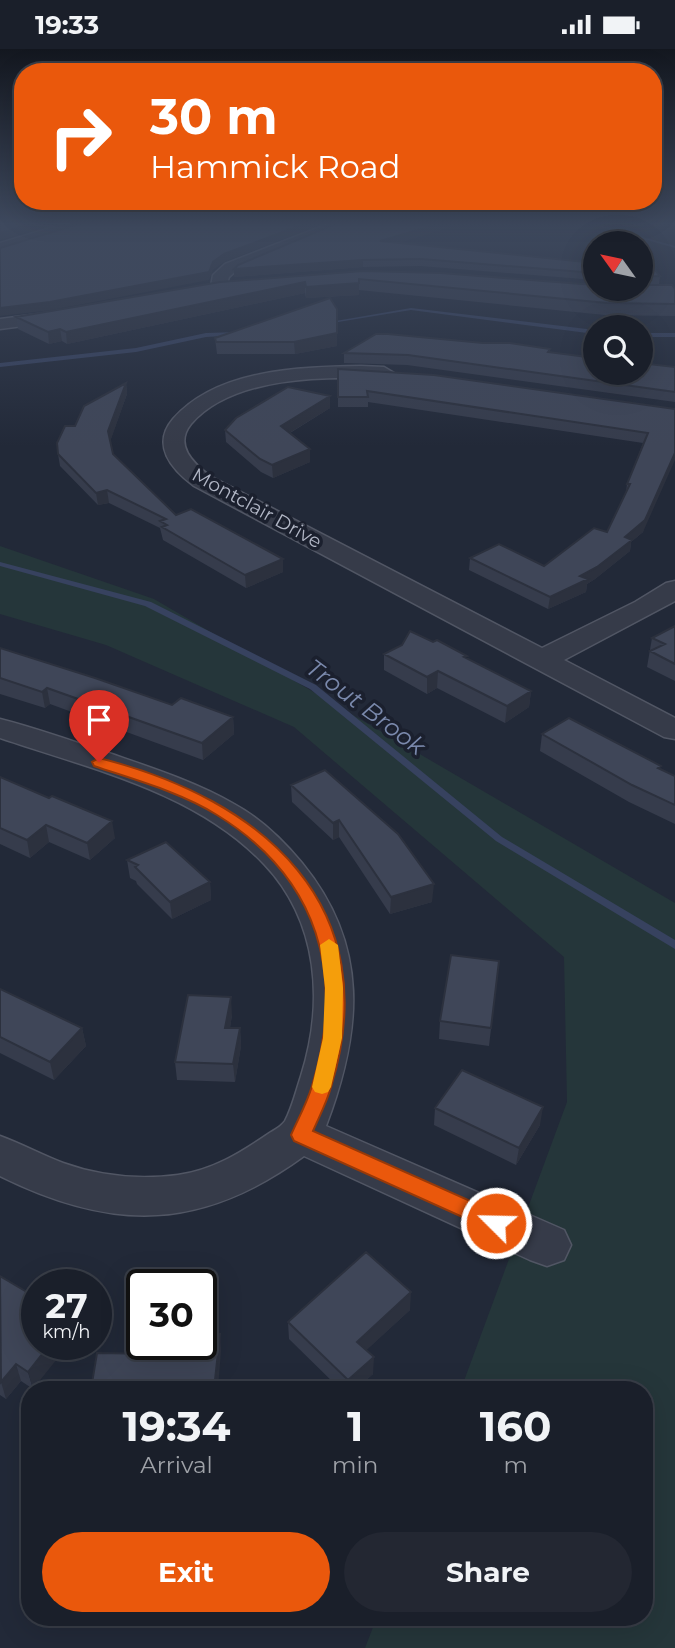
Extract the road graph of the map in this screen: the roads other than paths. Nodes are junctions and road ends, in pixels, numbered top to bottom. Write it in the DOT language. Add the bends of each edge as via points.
graph roads {
  1 [pos="76,313"];
  2 [pos="0,324"];
  3 [pos="413,375"];
  4 [pos="675,589"];
  5 [pos="543,659"];
  6 [pos="0,728"];
  7 [pos="675,730"];
  8 [pos="301,1135"];
  9 [pos="0,1155"];
  10 [pos="547,1245"];
  1 -- 2 [label="street"];
  3 -- 5 [label="street, Montclair Drive" via="330,372 246,385 213,398 184,418 174,434 174,449 185,467 202,481"];
  4 -- 5 [label="street"];
  5 -- 7 [label="street, Montclair Drive"];
  6 -- 8 [label="street" via="174,788 223,812 265,844 297,877 321,919 331,951 334,988 333,1038 321,1088"];
  8 -- 9 [label="street" via="251,1169 209,1188 167,1195 125,1197 84,1191"];
  8 -- 10 [label="street"];
}
